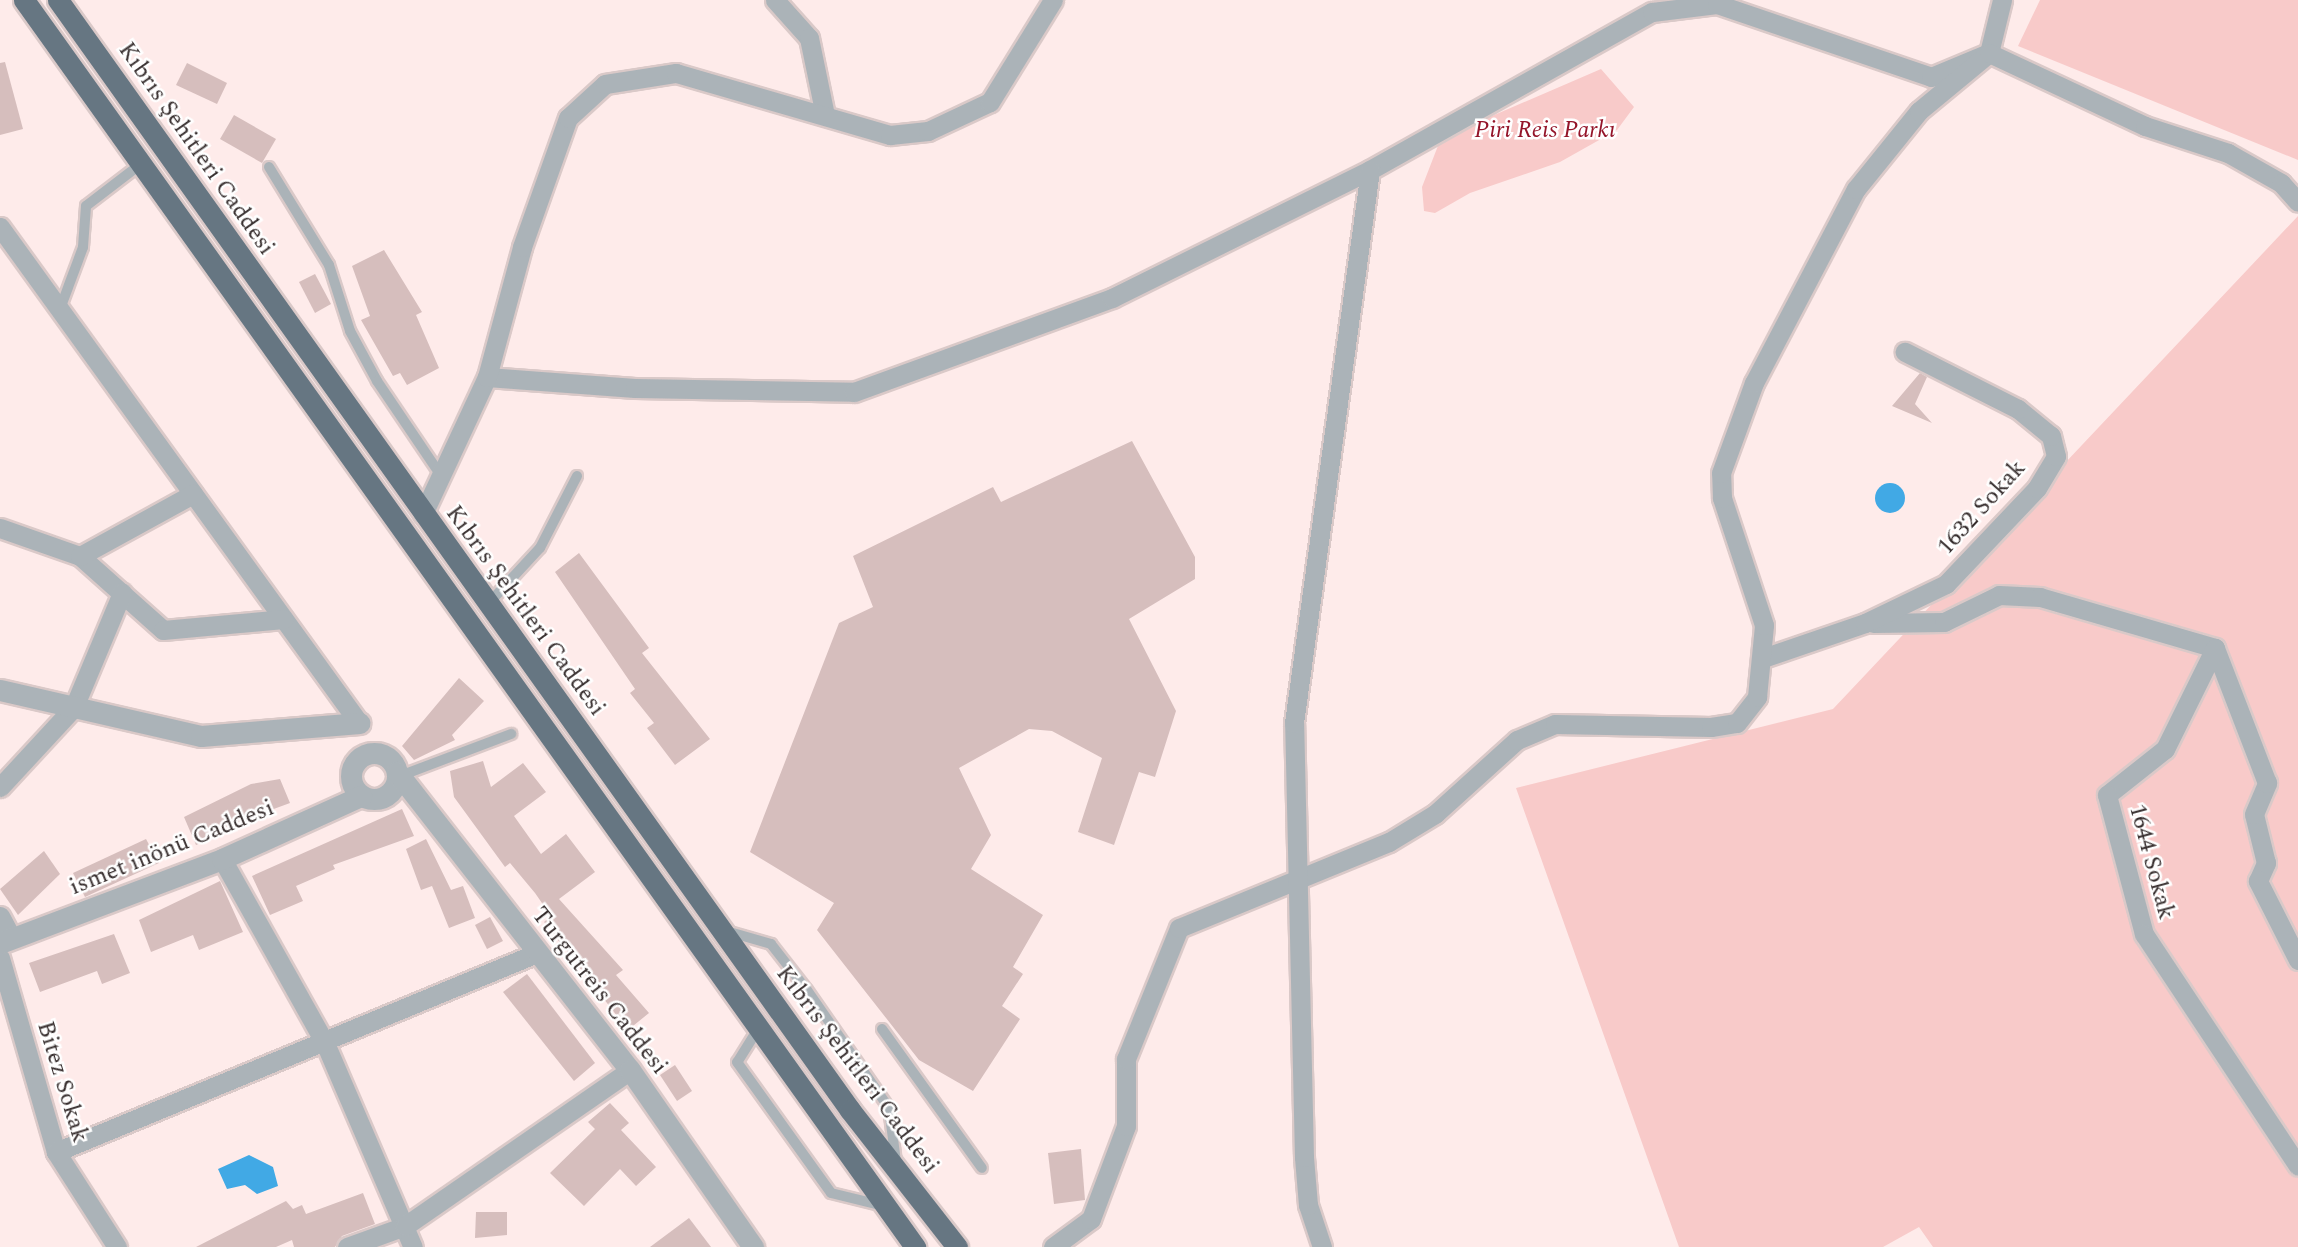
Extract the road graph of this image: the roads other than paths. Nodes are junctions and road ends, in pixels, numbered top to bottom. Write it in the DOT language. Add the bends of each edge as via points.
graph roads {
  1 [pos="24,0"];
  2 [pos="58,0"];
  3 [pos="775,0"];
  4 [pos="1053,0"];
  5 [pos="2002,0"];
  6 [pos="1989,53"];
  7 [pos="825,115"];
  8 [pos="141,164"];
  9 [pos="269,167"];
  10 [pos="1370,170"];
  11 [pos="2298,202"];
  12 [pos="0,227"];
  13 [pos="60,310"];
  14 [pos="1905,352"];
  15 [pos="487,377"];
  16 [pos="578,476"];
  17 [pos="443,478"];
  18 [pos="193,494"];
  19 [pos="424,514"];
  20 [pos="0,528"];
  21 [pos="80,556"];
  22 [pos="122,593"];
  23 [pos="488,603"];
  24 [pos="284,619"];
  25 [pos="1865,623"];
  26 [pos="2216,648"];
  27 [pos="1763,658"];
  28 [pos="0,690"];
  29 [pos="74,707"];
  30 [pos="359,723"];
  31 [pos="511,734"];
  32 [pos="383,755"];
  33 [pos="351,772"];
  34 [pos="395,780"];
  35 [pos="0,787"];
  36 [pos="361,796"];
  37 [pos="327,811"];
  38 [pos="222,859"];
  39 [pos="1300,879"];
  40 [pos="0,916"];
  41 [pos="722,930"];
  42 [pos="6,941"];
  43 [pos="537,953"];
  44 [pos="0,958"];
  45 [pos="2298,960"];
  46 [pos="759,1029"];
  47 [pos="882,1029"];
  48 [pos="325,1043"];
  49 [pos="630,1070"];
  50 [pos="56,1152"];
  51 [pos="2298,1166"];
  52 [pos="982,1168"];
  53 [pos="897,1170"];
  54 [pos="883,1206"];
  55 [pos="405,1226"];
  56 [pos="117,1247"];
  57 [pos="347,1247"];
  58 [pos="414,1247"];
  59 [pos="753,1247"];
  60 [pos="915,1247"];
  61 [pos="957,1247"];
  62 [pos="1053,1247"];
  63 [pos="1322,1247"];
  1 -- 8 [label="highway, Kıbrıs Şehitleri Caddesi"];
  2 -- 19 [label="highway, Kıbrıs Şehitleri Caddesi"];
  3 -- 7 [label="street" via="809,38"];
  4 -- 7 [label="street" via="990,102 928,131 890,135"];
  5 -- 6 [label="street"];
  6 -- 10 [label="street" via="1931,77 1717,4 1652,12"];
  6 -- 11 [label="street" via="2146,126 2228,153 2281,183"];
  6 -- 27 [label="street" via="1919,110 1856,190 1754,383 1721,473 1722,498 1764,625"];
  7 -- 15 [label="street" via="676,73 605,84 568,118 522,247"];
  8 -- 13 [label="lane" via="86,206 83,247"];
  8 -- 46 [label="highway, Kıbrıs Şehitleri Caddesi"];
  9 -- 17 [label="lane" via="329,265 350,331 377,381"];
  10 -- 15 [label="street" via="1112,298 854,392 635,388"];
  10 -- 39 [label="street" via="1294,723"];
  12 -- 13 [label="street"];
  13 -- 18 [label="street"];
  14 -- 25 [label="street, 1632 Sokak" via="2018,409 2051,436 2056,456 2037,488 1946,584"];
  15 -- 17 [label="street"];
  16 -- 23 [label="lane" via="540,548"];
  17 -- 19 [label="street"];
  18 -- 21 [label="street"];
  18 -- 24 [label="street"];
  19 -- 23 [label="highway, Kıbrıs Şehitleri Caddesi"];
  20 -- 21 [label="street"];
  21 -- 22 [label="street"];
  22 -- 24 [label="street" via="163,630"];
  22 -- 29 [label="street"];
  23 -- 41 [label="highway, Kıbrıs Şehitleri Caddesi"];
  24 -- 30 [label="street"];
  25 -- 26 [label="street" via="1944,622 1999,595 2040,597"];
  25 -- 27 [label="street, 1632 Sokak"];
  26 -- 45 [label="street" via="2267,783 2254,814 2266,863 2259,881"];
  26 -- 51 [label="street, 1644 Sokak" via="2165,749 2107,795 2144,934"];
  27 -- 39 [label="street" via="1758,697 1737,723 1555,724 1517,740 1435,814 1389,842"];
  28 -- 29 [label="street"];
  29 -- 30 [label="street" via="201,736"];
  29 -- 35 [label="street"];
  30 -- 32 [label="street"];
  30 -- 33 [label="street"];
  31 -- 34 [label="lane"];
  32 -- 33 [label="street" via="362,757"];
  32 -- 34 [label="street"];
  33 -- 36 [label="street"];
  33 -- 37 [label="street"];
  34 -- 36 [label="street" via="376,799"];
  34 -- 43 [label="street, Turgutreis Caddesi" via="414,796"];
  36 -- 37 [label="street, ismet inönü Caddesi"];
  37 -- 38 [label="street, ismet inönü Caddesi"];
  38 -- 42 [label="street, ismet inönü Caddesi"];
  38 -- 48 [label="street"];
  39 -- 62 [label="street" via="1179,928 1126,1059 1126,1126 1091,1219"];
  39 -- 63 [label="street" via="1304,1157 1308,1205"];
  40 -- 42 [label="street"];
  41 -- 53 [label="highway, Kıbrıs Şehitleri Caddesi"];
  41 -- 53 [label="lane" via="771,944 807,990 889,1108"];
  43 -- 48 [label="street"];
  43 -- 49 [label="street, Turgutreis Caddesi"];
  44 -- 50 [label="street, Bitez Sokak"];
  46 -- 54 [label="highway, Kıbrıs Şehitleri Caddesi"];
  46 -- 54 [label="lane" via="737,1062 831,1193"];
  47 -- 52 [label="lane"];
  48 -- 50 [label="street"];
  48 -- 55 [label="street"];
  49 -- 55 [label="street"];
  49 -- 59 [label="street, Turgutreis Caddesi"];
  50 -- 56 [label="street, Bitez Sokak"];
  53 -- 61 [label="highway, Kıbrıs Şehitleri Caddesi"];
  54 -- 60 [label="highway, Kıbrıs Şehitleri Caddesi"];
  55 -- 57 [label="street"];
  55 -- 58 [label="street"];
}
